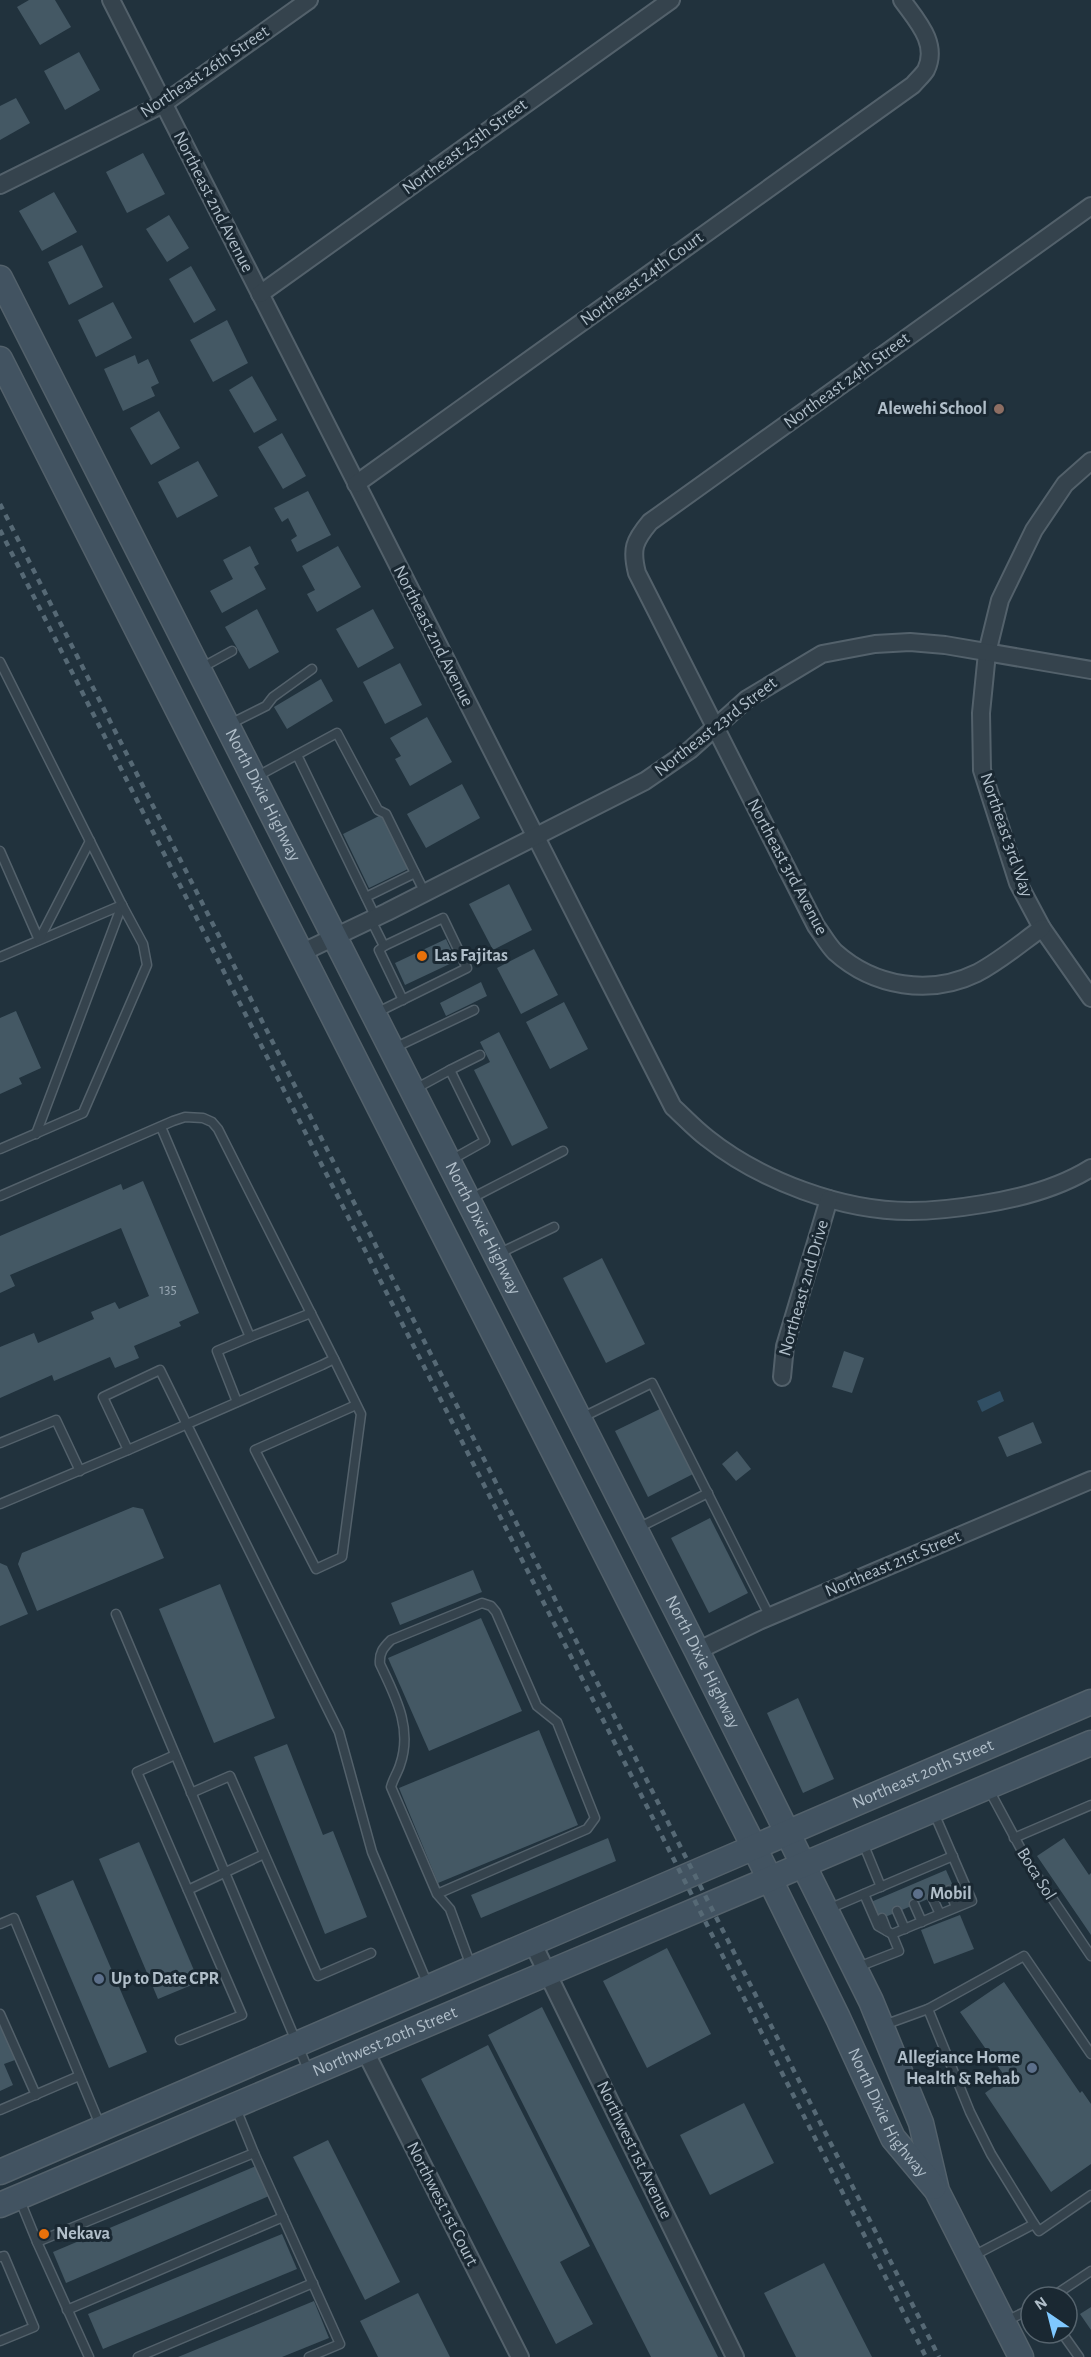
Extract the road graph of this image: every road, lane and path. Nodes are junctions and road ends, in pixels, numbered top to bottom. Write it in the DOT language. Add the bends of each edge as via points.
graph roads {
  1 [pos="111,0"];
  2 [pos="309,0"];
  3 [pos="670,0"];
  4 [pos="902,0"];
  5 [pos="163,104"];
  6 [pos="0,185"];
  7 [pos="1091,206"];
  8 [pos="0,278"];
  9 [pos="260,294"];
  10 [pos="0,359"];
  11 [pos="1091,461"];
  12 [pos="356,484"];
  13 [pos="637,573"];
  14 [pos="232,651"];
  15 [pos="987,653"];
  16 [pos="0,662"];
  17 [pos="198,669"];
  18 [pos="312,669"];
  19 [pos="1091,670"];
  20 [pos="227,726"];
  21 [pos="715,727"];
  22 [pos="297,755"];
  23 [pos="254,779"];
  24 [pos="535,837"];
  25 [pos="90,841"];
  26 [pos="0,851"];
  27 [pos="415,873"];
  28 [pos="425,893"];
  29 [pos="366,897"];
  30 [pos="122,905"];
  31 [pos="374,919"];
  32 [pos="1042,928"];
  33 [pos="335,938"];
  34 [pos="39,940"];
  35 [pos="384,946"];
  36 [pos="301,953"];
  37 [pos="0,957"];
  38 [pos="1091,998"];
  39 [pos="403,1000"];
  40 [pos="474,1010"];
  41 [pos="373,1014"];
  42 [pos="391,1050"];
  43 [pos="480,1055"];
  44 [pos="450,1070"];
  45 [pos="412,1090"];
  46 [pos="161,1127"];
  47 [pos="36,1134"];
  48 [pos="0,1149"];
  49 [pos="563,1151"];
  50 [pos="448,1161"];
  51 [pos="1091,1168"];
  52 [pos="0,1196"];
  53 [pos="829,1199"];
  54 [pos="468,1200"];
  55 [pos="555,1227"];
  56 [pos="496,1256"];
  57 [pos="311,1313"];
  58 [pos="250,1336"];
  59 [pos="334,1359"];
  60 [pos="548,1359"];
  61 [pos="515,1375"];
  62 [pos="782,1377"];
  63 [pos="237,1402"];
  64 [pos="356,1405"];
  65 [pos="579,1419"];
  66 [pos="187,1424"];
  67 [pos="0,1443"];
  68 [pos="128,1450"];
  69 [pos="80,1471"];
  70 [pos="1091,1480"];
  71 [pos="708,1493"];
  72 [pos="0,1504"];
  73 [pos="635,1529"];
  74 [pos="116,1614"];
  75 [pos="770,1617"];
  76 [pos="697,1651"];
  77 [pos="1091,1702"];
  78 [pos="1052,1718"];
  79 [pos="1081,1748"];
  80 [pos="176,1755"];
  81 [pos="988,1787"];
  82 [pos="191,1794"];
  83 [pos="1091,1805"];
  84 [pos="933,1810"];
  85 [pos="788,1832"];
  86 [pos="1014,1838"];
  87 [pos="862,1839"];
  88 [pos="754,1847"];
  89 [pos="264,1854"];
  90 [pos="953,1856"];
  91 [pos="938,1863"];
  92 [pos="803,1864"];
  93 [pos="922,1870"];
  94 [pos="225,1872"];
  95 [pos="942,1872"];
  96 [pos="903,1877"];
  97 [pos="769,1878"];
  98 [pos="925,1879"];
  99 [pos="884,1885"];
  100 [pos="907,1887"];
  101 [pos="188,1890"];
  102 [pos="949,1890"];
  103 [pos="867,1893"];
  104 [pos="436,1894"];
  105 [pos="891,1894"];
  106 [pos="932,1896"];
  107 [pos="874,1901"];
  108 [pos="914,1904"];
  109 [pos="956,1907"];
  110 [pos="826,1910"];
  111 [pos="897,1911"];
  112 [pos="940,1914"];
  113 [pos="882,1918"];
  114 [pos="922,1922"];
  115 [pos="0,1924"];
  116 [pos="905,1929"];
  117 [pos="890,1932"];
  118 [pos="533,1944"];
  119 [pos="371,1953"];
  120 [pos="1091,1956"];
  121 [pos="855,1969"];
  122 [pos="472,1970"];
  123 [pos="548,1974"];
  124 [pos="429,1988"];
  125 [pos="928,2009"];
  126 [pos="0,2014"];
  127 [pos="882,2026"];
  128 [pos="398,2037"];
  129 [pos="180,2040"];
  130 [pos="297,2044"];
  131 [pos="365,2051"];
  132 [pos="1091,2054"];
  133 [pos="310,2074"];
  134 [pos="79,2076"];
  135 [pos="36,2095"];
  136 [pos="235,2106"];
  137 [pos="0,2110"];
  138 [pos="101,2129"];
  139 [pos="254,2153"];
  140 [pos="4,2170"];
  141 [pos="938,2191"];
  142 [pos="1091,2195"];
  143 [pos="10,2201"];
  144 [pos="283,2217"];
  145 [pos="1034,2224"];
  146 [pos="37,2242"];
  147 [pos="0,2257"];
  148 [pos="970,2257"];
  149 [pos="1091,2271"];
  150 [pos="313,2283"];
  151 [pos="1070,2285"];
  152 [pos="67,2310"];
  153 [pos="1019,2315"];
  154 [pos="1003,2323"];
  155 [pos="0,2341"];
  156 [pos="89,2357"];
  157 [pos="138,2357"];
  158 [pos="309,2357"];
  159 [pos="520,2357"];
  160 [pos="735,2357"];
  161 [pos="1020,2357"];
  1 -- 5 [label="street, Northeast 2nd Avenue"];
  2 -- 5 [label="street, Northeast 26th Street"];
  3 -- 9 [label="street, Northeast 25th Street"];
  4 -- 12 [label="street, Northeast 24th Court" via="926,33 930,52 926,70 913,85"];
  5 -- 6 [label="street, Northeast 26th Street"];
  5 -- 9 [label="street, Northeast 2nd Avenue"];
  7 -- 13 [label="street, Northeast 24th Street" via="650,522 637,537 633,556"];
  8 -- 17 [label="main road, North Dixie Highway"];
  9 -- 12 [label="street, Northeast 2nd Avenue"];
  10 -- 36 [label="main road, North Dixie Highway"];
  11 -- 15 [label="street, Northeast 3rd Way" via="1065,484 1034,530 1000,600"];
  12 -- 24 [label="street, Northeast 2nd Avenue"];
  13 -- 21 [label="street, Northeast 3rd Avenue"];
  14 -- 17 [label="lane"];
  15 -- 19 [label="street, Northeast 23rd Street"];
  15 -- 21 [label="street, Northeast 23rd Street" via="910,642 822,654 747,699"];
  15 -- 32 [label="street, Northeast 3rd Way" via="982,693 982,770 1018,883"];
  16 -- 25 [label="lane"];
  17 -- 20 [label="main road, North Dixie Highway"];
  18 -- 20 [label="lane" via="266,706"];
  20 -- 23 [label="main road, North Dixie Highway"];
  21 -- 24 [label="street, Northeast 23rd Street" via="676,761 645,781"];
  21 -- 32 [label="street, Northeast 3rd Avenue" via="816,926 834,951 858,968 879,979 906,985 947,984 978,972"];
  22 -- 23 [label="lane"];
  22 -- 27 [label="lane" via="337,733 378,810 386,814"];
  22 -- 29 [label="lane"];
  23 -- 33 [label="main road, North Dixie Highway"];
  24 -- 28 [label="street, Northeast 23rd Street"];
  24 -- 53 [label="street, Northeast 2nd Avenue" via="673,1107 706,1138 739,1161 778,1181"];
  25 -- 30 [label="lane"];
  25 -- 34 [label="lane"];
  26 -- 34 [label="lane"];
  27 -- 28 [label="lane"];
  27 -- 29 [label="lane"];
  28 -- 31 [label="street, Northeast 23rd Street"];
  29 -- 31 [label="lane"];
  30 -- 34 [label="lane"];
  30 -- 47 [label="lane"];
  30 -- 47 [label="lane" via="143,944 147,965 83,1113"];
  31 -- 33 [label="street, Northeast 23rd Street"];
  31 -- 35 [label="lane"];
  32 -- 38 [label="street, Northeast 3rd Way"];
  33 -- 36 [label="street, Northeast 23rd Street"];
  33 -- 41 [label="main road, North Dixie Highway"];
  34 -- 37 [label="lane"];
  35 -- 39 [label="lane" via="379,950"];
  35 -- 39 [label="lane" via="443,918 467,968"];
  36 -- 61 [label="main road, North Dixie Highway"];
  39 -- 41 [label="lane"];
  40 -- 42 [label="lane"];
  41 -- 42 [label="main road, North Dixie Highway"];
  42 -- 45 [label="main road, North Dixie Highway"];
  43 -- 44 [label="lane"];
  44 -- 45 [label="lane"];
  44 -- 50 [label="lane" via="485,1141"];
  45 -- 50 [label="main road, North Dixie Highway"];
  46 -- 52 [label="lane"];
  46 -- 57 [label="lane" via="194,1116 212,1122 218,1129"];
  46 -- 58 [label="lane"];
  47 -- 48 [label="lane"];
  49 -- 54 [label="lane"];
  50 -- 54 [label="main road, North Dixie Highway"];
  51 -- 53 [label="street, Northeast 2nd Avenue" via="1043,1191 954,1209 871,1208"];
  53 -- 62 [label="street, Northeast 2nd Drive" via="785,1347"];
  54 -- 56 [label="main road, North Dixie Highway"];
  55 -- 56 [label="lane"];
  56 -- 60 [label="main road, North Dixie Highway"];
  57 -- 58 [label="lane"];
  57 -- 59 [label="lane"];
  58 -- 63 [label="lane" via="217,1351"];
  59 -- 63 [label="lane"];
  59 -- 64 [label="lane"];
  60 -- 61 [label="main road"];
  60 -- 65 [label="main road, North Dixie Highway"];
  61 -- 88 [label="main road, North Dixie Highway"];
  63 -- 66 [label="lane"];
  64 -- 64 [label="lane" via="361,1414 342,1557 316,1569 255,1450"];
  65 -- 71 [label="lane" via="652,1383"];
  65 -- 73 [label="main road, North Dixie Highway"];
  66 -- 68 [label="lane"];
  66 -- 68 [label="lane" via="160,1370 103,1396"];
  66 -- 124 [label="lane" via="339,1732 372,1852"];
  67 -- 69 [label="lane" via="56,1420"];
  68 -- 69 [label="lane"];
  69 -- 72 [label="lane"];
  70 -- 75 [label="street, Northeast 21st Street"];
  71 -- 73 [label="lane"];
  71 -- 75 [label="lane"];
  73 -- 76 [label="main road, North Dixie Highway"];
  74 -- 80 [label="lane"];
  75 -- 76 [label="street, Northeast 21st Street"];
  76 -- 85 [label="main road, North Dixie Highway"];
  77 -- 78 [label="main road, Northeast 20th Street"];
  78 -- 79 [label="main road"];
  78 -- 85 [label="main road, Northeast 20th Street"];
  79 -- 81 [label="main road, Northeast 20th Street"];
  80 -- 82 [label="lane"];
  80 -- 101 [label="lane" via="137,1772"];
  81 -- 84 [label="main road, Northeast 20th Street"];
  81 -- 86 [label="lane, Boca Sol"];
  82 -- 89 [label="lane" via="230,1776"];
  82 -- 94 [label="lane"];
  83 -- 86 [label="lane"];
  84 -- 87 [label="main road, Northeast 20th Street"];
  84 -- 90 [label="lane"];
  85 -- 88 [label="main road, Northeast 20th Street"];
  85 -- 92 [label="main road, North Dixie Highway"];
  86 -- 120 [label="lane, Boca Sol"];
  87 -- 92 [label="main road, Northeast 20th Street"];
  87 -- 99 [label="lane"];
  88 -- 97 [label="main road, North Dixie Highway"];
  88 -- 118 [label="main road, Northwest 20th Street"];
  89 -- 94 [label="lane"];
  89 -- 119 [label="lane" via="318,1976"];
  90 -- 91 [label="lane"];
  90 -- 109 [label="lane" via="972,1901"];
  91 -- 93 [label="lane"];
  91 -- 95 [label="lane"];
  92 -- 97 [label="main road, Northeast 20th Street"];
  92 -- 110 [label="main road, North Dixie Highway"];
  93 -- 96 [label="lane"];
  93 -- 98 [label="lane"];
  94 -- 101 [label="lane"];
  94 -- 130 [label="lane"];
  96 -- 99 [label="lane"];
  96 -- 100 [label="lane"];
  97 -- 123 [label="main road, Northwest 20th Street"];
  97 -- 141 [label="main road, North Dixie Highway" via="893,2138"];
  99 -- 103 [label="lane"];
  99 -- 105 [label="lane"];
  101 -- 129 [label="lane" via="242,2015"];
  102 -- 109 [label="lane"];
  103 -- 107 [label="lane"];
  103 -- 110 [label="lane"];
  103 -- 117 [label="lane" via="878,1926"];
  104 -- 104 [label="lane" via="391,1787 405,1740 402,1710 380,1664 380,1656 391,1640 482,1603 496,1612 537,1706 557,1722 595,1818 587,1829"];
  104 -- 122 [label="lane" via="450,1909"];
  106 -- 112 [label="lane"];
  108 -- 114 [label="lane"];
  109 -- 112 [label="lane"];
  110 -- 121 [label="main road, North Dixie Highway"];
  111 -- 116 [label="lane"];
  112 -- 114 [label="lane"];
  113 -- 117 [label="lane"];
  114 -- 116 [label="lane"];
  115 -- 134 [label="lane" via="14,1918"];
  116 -- 117 [label="lane"];
  117 -- 121 [label="lane" via="899,1951"];
  118 -- 122 [label="main road, Northwest 20th Street"];
  118 -- 123 [label="street, Northwest 1st Avenue"];
  121 -- 127 [label="main road, North Dixie Highway"];
  122 -- 124 [label="main road, Northwest 20th Street"];
  123 -- 128 [label="main road, Northwest 20th Street"];
  123 -- 160 [label="street, Northwest 1st Avenue"];
  124 -- 128 [label="main road" via="425,2002"];
  124 -- 130 [label="main road, Northwest 20th Street"];
  125 -- 127 [label="lane"];
  125 -- 132 [label="lane" via="1024,1956"];
  125 -- 145 [label="lane" via="970,2112"];
  126 -- 135 [label="lane"];
  127 -- 141 [label="main road, North Dixie Highway" via="921,2123"];
  128 -- 131 [label="main road, Northwest 20th Street"];
  130 -- 133 [label="lane"];
  130 -- 138 [label="main road, Northwest 20th Street"];
  131 -- 133 [label="main road, Northwest 20th Street"];
  131 -- 159 [label="street, Northwest 1st Court"];
  133 -- 136 [label="main road, Northwest 20th Street"];
  134 -- 135 [label="lane"];
  134 -- 138 [label="lane"];
  135 -- 137 [label="lane"];
  136 -- 139 [label="lane"];
  136 -- 143 [label="main road, Northwest 20th Street"];
  138 -- 140 [label="main road, Northwest 20th Street"];
  139 -- 144 [label="lane"];
  139 -- 146 [label="lane"];
  140 -- 143 [label="main road"];
  141 -- 148 [label="main road, North Dixie Highway"];
  142 -- 145 [label="lane" via="1039,2231"];
  143 -- 146 [label="lane"];
  144 -- 150 [label="lane"];
  144 -- 152 [label="lane"];
  145 -- 148 [label="lane"];
  146 -- 152 [label="lane"];
  147 -- 155 [label="lane" via="4,2256 34,2327"];
  148 -- 154 [label="main road, North Dixie Highway"];
  149 -- 151 [label="lane"];
  150 -- 157 [label="lane"];
  150 -- 158 [label="lane" via="340,2344"];
  152 -- 156 [label="lane"];
  153 -- 154 [label="lane"];
  154 -- 161 [label="main road, North Dixie Highway"];
}
